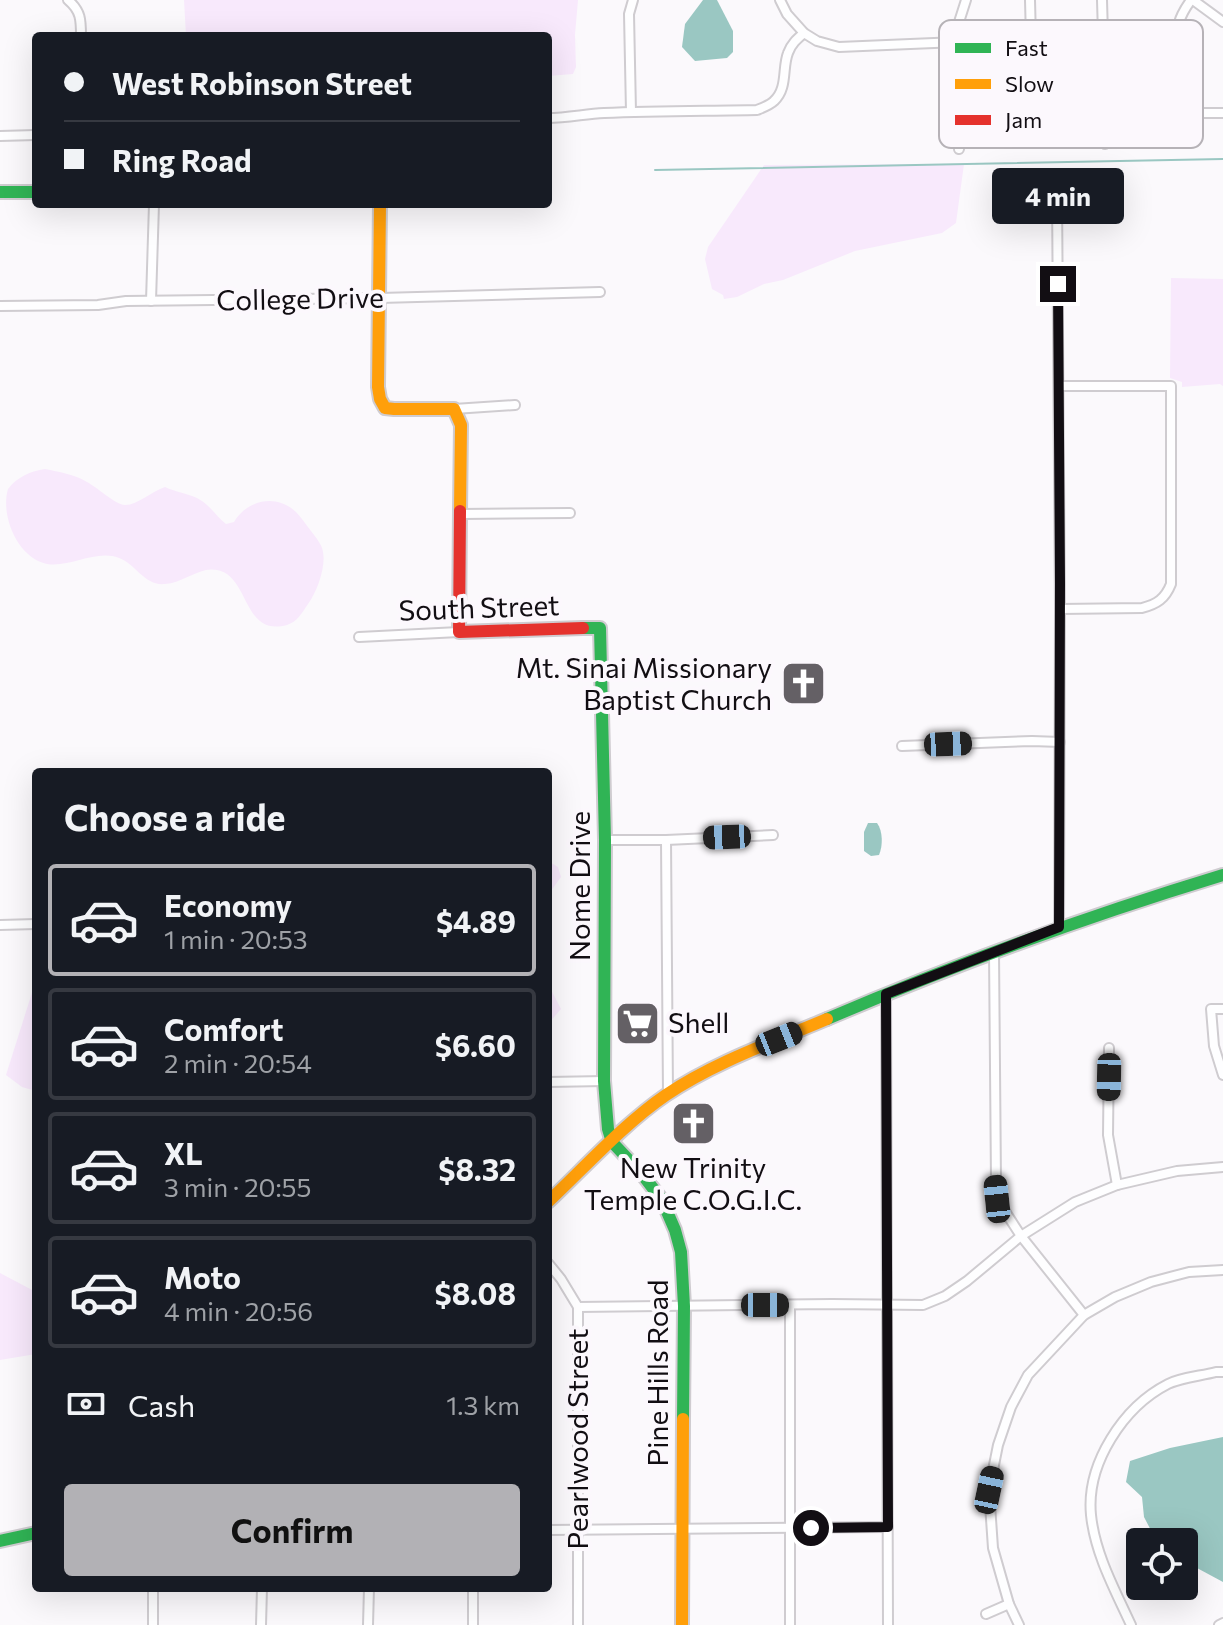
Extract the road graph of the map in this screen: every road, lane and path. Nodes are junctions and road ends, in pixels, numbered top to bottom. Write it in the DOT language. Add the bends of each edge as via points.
graph roads {
  1 [pos="68,0"];
  2 [pos="633,0"];
  3 [pos="780,0"];
  4 [pos="966,0"];
  5 [pos="1030,0"];
  6 [pos="1102,0"];
  7 [pos="1192,0"];
  8 [pos="960,20"];
  9 [pos="1031,20"];
  10 [pos="1103,20"];
  11 [pos="1180,20"];
  12 [pos="1223,22"];
  13 [pos="81,32"];
  14 [pos="804,33"];
  15 [pos="939,43"];
  16 [pos="631,112"];
  17 [pos="552,118"];
  18 [pos="32,135"];
  19 [pos="0,136"];
  20 [pos="1062,180"];
  21 [pos="0,192"];
  22 [pos="32,192"];
  23 [pos="154,208"];
  24 [pos="380,208"];
  25 [pos="600,292"];
  26 [pos="380,298"];
  27 [pos="151,301"];
  28 [pos="0,306"];
  29 [pos="1059,386"];
  30 [pos="515,405"];
  31 [pos="454,409"];
  32 [pos="570,513"];
  33 [pos="461,514"];
  34 [pos="1060,609"];
  35 [pos="600,628"];
  36 [pos="459,632"];
  37 [pos="359,637"];
  38 [pos="1060,742"];
  39 [pos="902,746"];
  40 [pos="773,835"];
  41 [pos="605,840"];
  42 [pos="666,840"];
  43 [pos="1223,875"];
  44 [pos="32,924"];
  45 [pos="0,925"];
  46 [pos="1059,927"];
  47 [pos="994,952"];
  48 [pos="886,994"];
  49 [pos="1223,1009"];
  50 [pos="1109,1048"];
  51 [pos="1223,1075"];
  52 [pos="604,1081"];
  53 [pos="552,1082"];
  54 [pos="668,1094"];
  55 [pos="612,1142"];
  56 [pos="1223,1167"];
  57 [pos="1117,1185"];
  58 [pos="552,1198"];
  59 [pos="1021,1236"];
  60 [pos="552,1268"];
  61 [pos="1223,1270"];
  62 [pos="790,1305"];
  63 [pos="888,1305"];
  64 [pos="684,1306"];
  65 [pos="578,1307"];
  66 [pos="1084,1315"];
  67 [pos="1223,1372"];
  68 [pos="888,1527"];
  69 [pos="683,1528"];
  70 [pos="789,1528"];
  71 [pos="578,1529"];
  72 [pos="552,1530"];
  73 [pos="32,1534"];
  74 [pos="0,1541"];
  75 [pos="153,1592"];
  76 [pos="262,1592"];
  77 [pos="369,1592"];
  78 [pos="473,1592"];
  79 [pos="1009,1604"];
  80 [pos="986,1614"];
  81 [pos="153,1625"];
  82 [pos="261,1625"];
  83 [pos="368,1625"];
  84 [pos="473,1625"];
  85 [pos="578,1625"];
  86 [pos="682,1625"];
  87 [pos="790,1625"];
  88 [pos="888,1625"];
  89 [pos="1019,1625"];
  90 [pos="1131,1625"];
  1 -- 13 [label="street" via="76,7"];
  2 -- 16 [label="street"];
  3 -- 14 [label="street"];
  4 -- 8 [label="street"];
  5 -- 9 [label="street"];
  6 -- 10 [label="street"];
  7 -- 11 [label="street"];
  7 -- 12 [label="street"];
  14 -- 15 [label="street" via="839,47"];
  14 -- 16 [label="street" via="786,56 781,90 773,102 757,110"];
  16 -- 17 [label="street"];
  18 -- 19 [label="street"];
  20 -- 29 [label="street" via="1057,192"];
  21 -- 22 [label="main road"];
  23 -- 27 [label="street"];
  24 -- 26 [label="main road"];
  25 -- 26 [label="street, College Drive"];
  26 -- 27 [label="street, College Drive"];
  26 -- 31 [label="main road" via="378,387 385,408"];
  27 -- 28 [label="street, College Drive"];
  29 -- 34 [label="street"];
  29 -- 34 [label="street" via="1171,386 1167,594 1142,608"];
  30 -- 31 [label="street"];
  31 -- 33 [label="main road" via="461,425"];
  32 -- 33 [label="street"];
  33 -- 36 [label="main road"];
  34 -- 38 [label="street"];
  35 -- 36 [label="main road, South Street"];
  35 -- 41 [label="main road, Nome Drive"];
  36 -- 37 [label="street, South Street"];
  38 -- 39 [label="street"];
  38 -- 46 [label="street"];
  40 -- 42 [label="street"];
  41 -- 42 [label="street"];
  41 -- 52 [label="main road, Nome Drive"];
  42 -- 54 [label="street"];
  43 -- 46 [label="main road"];
  44 -- 45 [label="street"];
  46 -- 47 [label="main road"];
  47 -- 48 [label="main road"];
  47 -- 59 [label="street" via="997,1199"];
  48 -- 54 [label="main road" via="735,1057"];
  48 -- 63 [label="street"];
  49 -- 51 [label="street" via="1211,1009"];
  50 -- 57 [label="street" via="1108,1135"];
  52 -- 53 [label="street"];
  52 -- 55 [label="main road, Nome Drive"];
  54 -- 55 [label="main road"];
  55 -- 58 [label="main road"];
  55 -- 64 [label="main road, Pine Hills Road" via="662,1200 681,1252"];
  56 -- 57 [label="street"];
  57 -- 59 [label="street" via="1075,1202"];
  59 -- 63 [label="street" via="945,1296 923,1305"];
  59 -- 66 [label="street"];
  60 -- 65 [label="street, Pearlwood Street"];
  61 -- 66 [label="street" via="1151,1282"];
  62 -- 63 [label="street"];
  62 -- 64 [label="street"];
  62 -- 70 [label="street"];
  63 -- 68 [label="street"];
  64 -- 65 [label="street"];
  64 -- 69 [label="main road, Pine Hills Road"];
  65 -- 71 [label="street, Pearlwood Street"];
  66 -- 79 [label="street" via="1028,1375 998,1445 989,1490 993,1548"];
  67 -- 90 [label="street" via="1169,1384 1130,1412 1093,1476 1091,1514 1098,1550"];
  68 -- 70 [label="street"];
  68 -- 88 [label="street"];
  69 -- 70 [label="street"];
  69 -- 71 [label="street"];
  69 -- 86 [label="main road, Pine Hills Road"];
  70 -- 87 [label="street"];
  71 -- 72 [label="street"];
  71 -- 85 [label="street, Pearlwood Street"];
  73 -- 74 [label="main road"];
  75 -- 81 [label="street"];
  76 -- 82 [label="street"];
  77 -- 83 [label="street"];
  78 -- 84 [label="street"];
  79 -- 80 [label="street"];
  79 -- 89 [label="street"];
}
